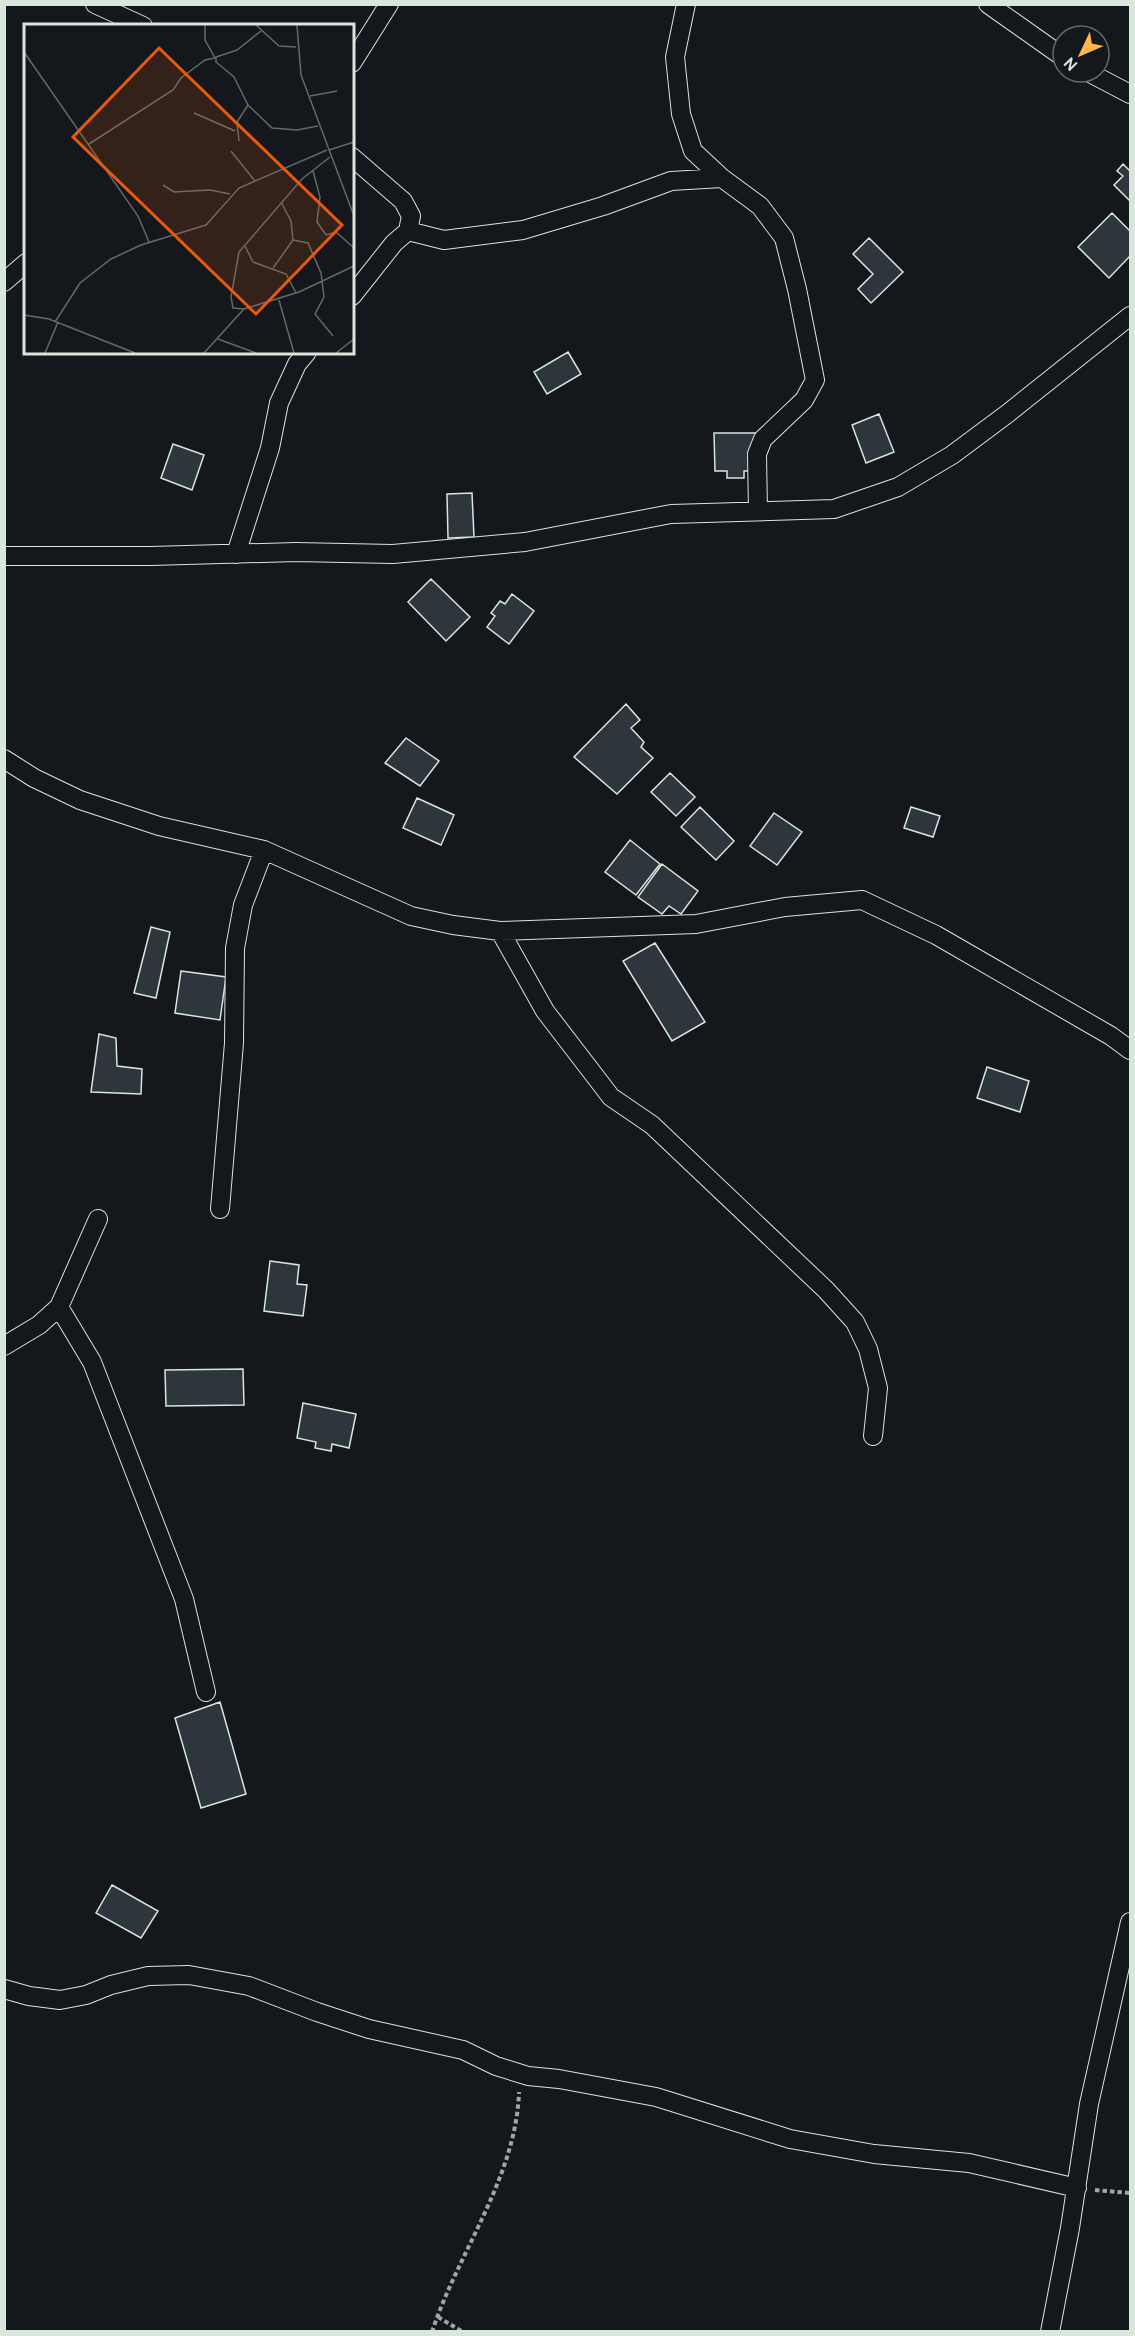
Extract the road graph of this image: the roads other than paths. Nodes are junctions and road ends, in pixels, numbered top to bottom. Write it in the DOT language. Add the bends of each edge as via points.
graph roads {
  1 [pos="95,4"];
  2 [pos="389,4"];
  3 [pos="686,4"];
  4 [pos="988,4"];
  5 [pos="139,24"];
  6 [pos="1051,49"];
  7 [pos="354,60"];
  8 [pos="1111,84"];
  9 [pos="1131,94"];
  10 [pos="354,159"];
  11 [pos="722,178"];
  12 [pos="408,231"];
  13 [pos="24,265"];
  14 [pos="4,282"];
  15 [pos="354,293"];
  16 [pos="1131,316"];
  17 [pos="305,354"];
  18 [pos="758,511"];
  19 [pos="236,554"];
  20 [pos="4,555"];
  21 [pos="4,759"];
  22 [pos="264,850"];
  23 [pos="500,932"];
  24 [pos="1131,1050"];
  25 [pos="220,1209"];
  26 [pos="99,1219"];
  27 [pos="59,1307"];
  28 [pos="4,1346"];
  29 [pos="873,1436"];
  30 [pos="206,1692"];
  31 [pos="1131,1922"];
  32 [pos="4,1989"];
  33 [pos="1077,2188"];
  34 [pos="1050,2331"];
  1 -- 5 [label="street"];
  2 -- 7 [label="street"];
  3 -- 11 [label="street" via="675,57 681,114 693,151"];
  4 -- 6 [label="street"];
  8 -- 9 [label="street"];
  10 -- 12 [label="street" via="403,201 411,216"];
  11 -- 12 [label="street" via="671,181 523,230 444,240"];
  11 -- 18 [label="street" via="760,206 784,238 814,380 804,400 763,440 757,454"];
  12 -- 15 [label="street"];
  13 -- 14 [label="street"];
  16 -- 18 [label="street" via="961,448 898,487 834,509"];
  17 -- 19 [label="street" via="279,403 270,448"];
  18 -- 19 [label="street" via="671,514 525,542 393,554"];
  19 -- 20 [label="street"];
  21 -- 22 [label="street" via="80,800 159,826"];
  22 -- 23 [label="street" via="411,916"];
  22 -- 25 [label="street" via="243,905 236,948 234,1042"];
  23 -- 24 [label="street" via="696,924 785,907 862,900 936,935"];
  23 -- 29 [label="street" via="545,1011 611,1097 652,1125 855,1322 868,1349 878,1388"];
  26 -- 27 [label="street"];
  27 -- 28 [label="street"];
  27 -- 30 [label="street" via="92,1362 184,1599"];
  31 -- 33 [label="street" via="1089,2104"];
  32 -- 33 [label="street" via="60,2000 148,1976 189,1975 249,1986 369,2029 463,2049 520,2074 656,2097 790,2139 874,2154 969,2163"];
  33 -- 34 [label="street"];
}
